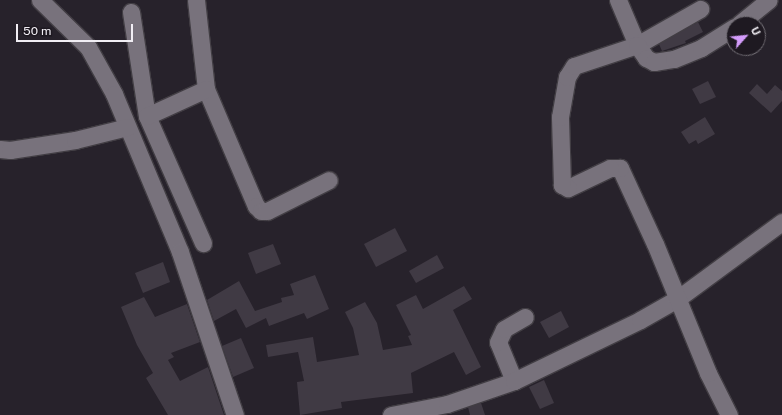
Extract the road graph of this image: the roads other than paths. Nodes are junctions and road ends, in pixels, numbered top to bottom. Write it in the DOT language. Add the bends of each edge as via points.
graph roads {
  1 [pos="40,0"];
  2 [pos="196,0"];
  3 [pos="618,0"];
  4 [pos="769,0"];
  5 [pos="700,9"];
  6 [pos="131,12"];
  7 [pos="748,16"];
  8 [pos="726,32"];
  9 [pos="637,45"];
  10 [pos="206,89"];
  11 [pos="147,116"];
  12 [pos="128,126"];
  13 [pos="0,149"];
  14 [pos="329,180"];
  15 [pos="782,222"];
  16 [pos="203,243"];
  17 [pos="677,299"];
  18 [pos="525,317"];
  19 [pos="514,381"];
  20 [pos="449,410"];
  21 [pos="235,415"];
  22 [pos="391,415"];
  23 [pos="729,415"];
  1 -- 12 [label="street" via="71,28 96,58"];
  2 -- 10 [label="street"];
  3 -- 9 [label="street"];
  4 -- 7 [label="street"];
  5 -- 9 [label="street"];
  6 -- 11 [label="street"];
  8 -- 9 [label="street" via="701,48 674,59 654,62 646,58"];
  9 -- 17 [label="street" via="595,57 570,71 560,117 562,185 568,188 610,168 620,168 656,244"];
  10 -- 11 [label="street"];
  10 -- 14 [label="street" via="256,206 261,211 267,211"];
  11 -- 16 [label="street"];
  12 -- 13 [label="street" via="75,140 10,150"];
  12 -- 21 [label="street" via="180,252"];
  15 -- 17 [label="street"];
  17 -- 19 [label="street"];
  17 -- 23 [label="street"];
  18 -- 19 [label="street" via="504,329 498,342"];
  19 -- 20 [label="street"];
  20 -- 22 [label="street"];
}
